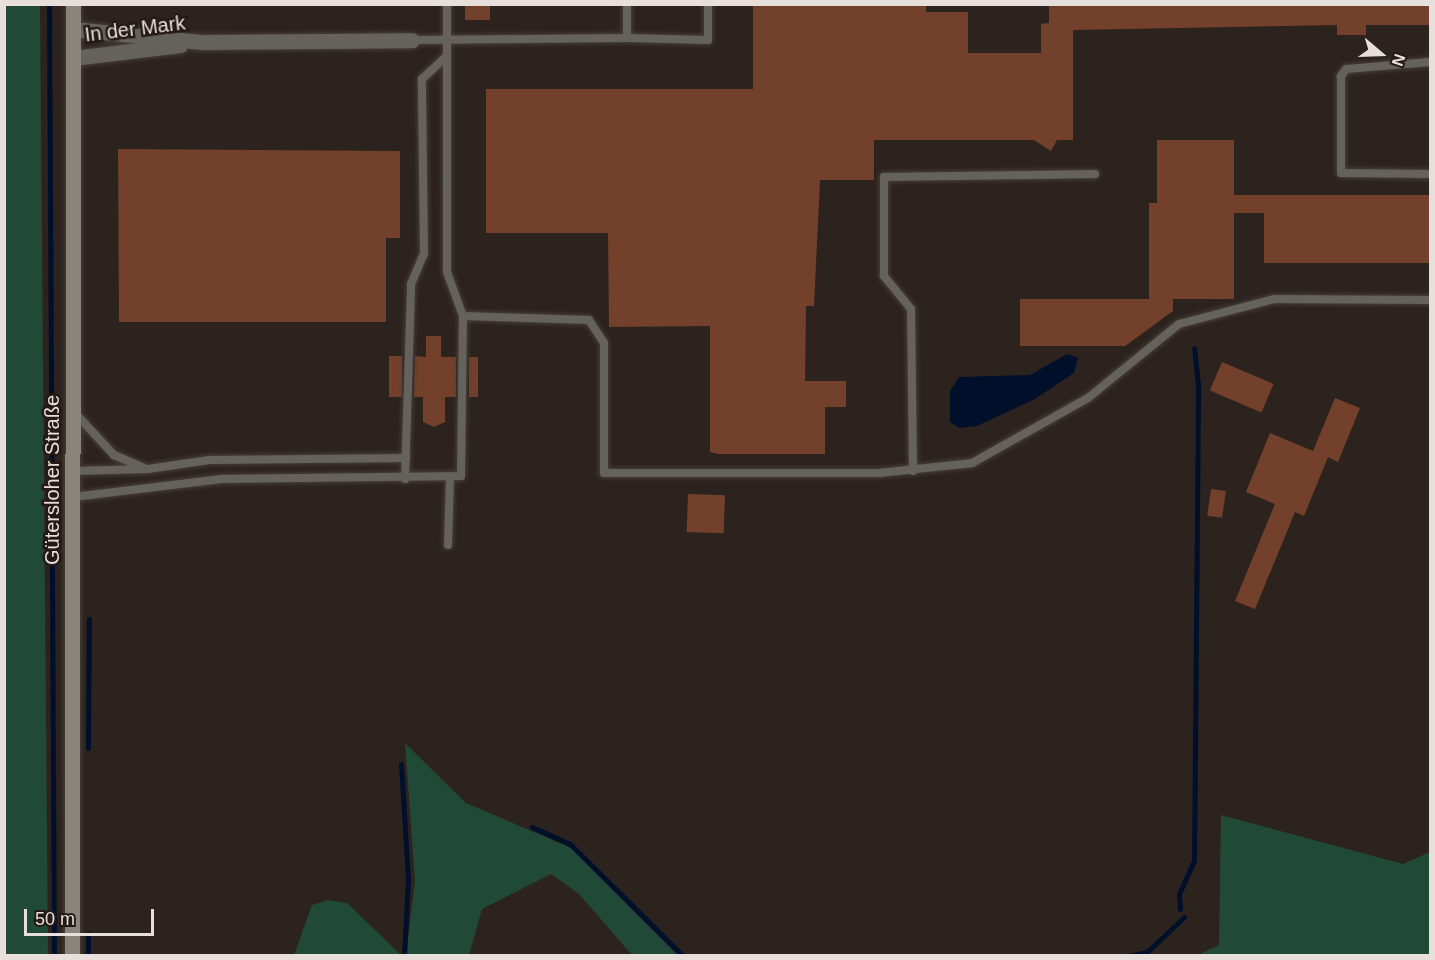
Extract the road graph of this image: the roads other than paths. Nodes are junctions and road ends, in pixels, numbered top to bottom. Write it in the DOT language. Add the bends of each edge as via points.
graph roads {
  1 [pos="73,4"];
  2 [pos="447,4"];
  3 [pos="627,4"];
  4 [pos="708,4"];
  5 [pos="73,29"];
  6 [pos="447,37"];
  7 [pos="627,38"];
  8 [pos="412,40"];
  9 [pos="202,42"];
  10 [pos="447,56"];
  11 [pos="73,58"];
  12 [pos="1431,62"];
  13 [pos="1095,174"];
  14 [pos="1431,174"];
  15 [pos="1431,300"];
  16 [pos="464,316"];
  17 [pos="74,411"];
  18 [pos="406,458"];
  19 [pos="148,469"];
  20 [pos="73,471"];
  21 [pos="913,471"];
  22 [pos="450,477"];
  23 [pos="405,479"];
  24 [pos="73,496"];
  25 [pos="448,545"];
  26 [pos="72,956"];
  1 -- 5 [label="main road, Gütersloher Straße"];
  2 -- 6 [label="lane"];
  3 -- 7 [label="lane"];
  4 -- 7 [label="lane" via="708,40"];
  5 -- 9 [label="street, In der Mark"];
  5 -- 11 [label="main road, Gütersloher Straße"];
  6 -- 7 [label="lane"];
  6 -- 8 [label="lane"];
  6 -- 10 [label="lane"];
  8 -- 9 [label="street, In der Mark"];
  9 -- 11 [label="street, In der Mark"];
  10 -- 16 [label="lane" via="447,272"];
  10 -- 18 [label="lane" via="422,79 424,254 411,284"];
  11 -- 17 [label="main road, Gütersloher Straße"];
  12 -- 14 [label="lane" via="1346,69 1341,76 1341,173"];
  13 -- 21 [label="lane" via="884,177 884,276 911,309"];
  15 -- 21 [label="lane" via="1274,300 1179,324 1088,398 972,463"];
  16 -- 21 [label="lane" via="589,320 604,343 604,473"];
  16 -- 22 [label="lane" via="461,476"];
  17 -- 19 [label="lane" via="114,455"];
  17 -- 20 [label="main road, Gütersloher Straße"];
  18 -- 19 [label="lane" via="209,460"];
  18 -- 23 [label="lane"];
  19 -- 20 [label="lane"];
  20 -- 24 [label="main road, Gütersloher Straße"];
  22 -- 23 [label="lane"];
  22 -- 25 [label="lane"];
  23 -- 24 [label="lane" via="222,479"];
  24 -- 26 [label="main road, Gütersloher Straße"];
}
